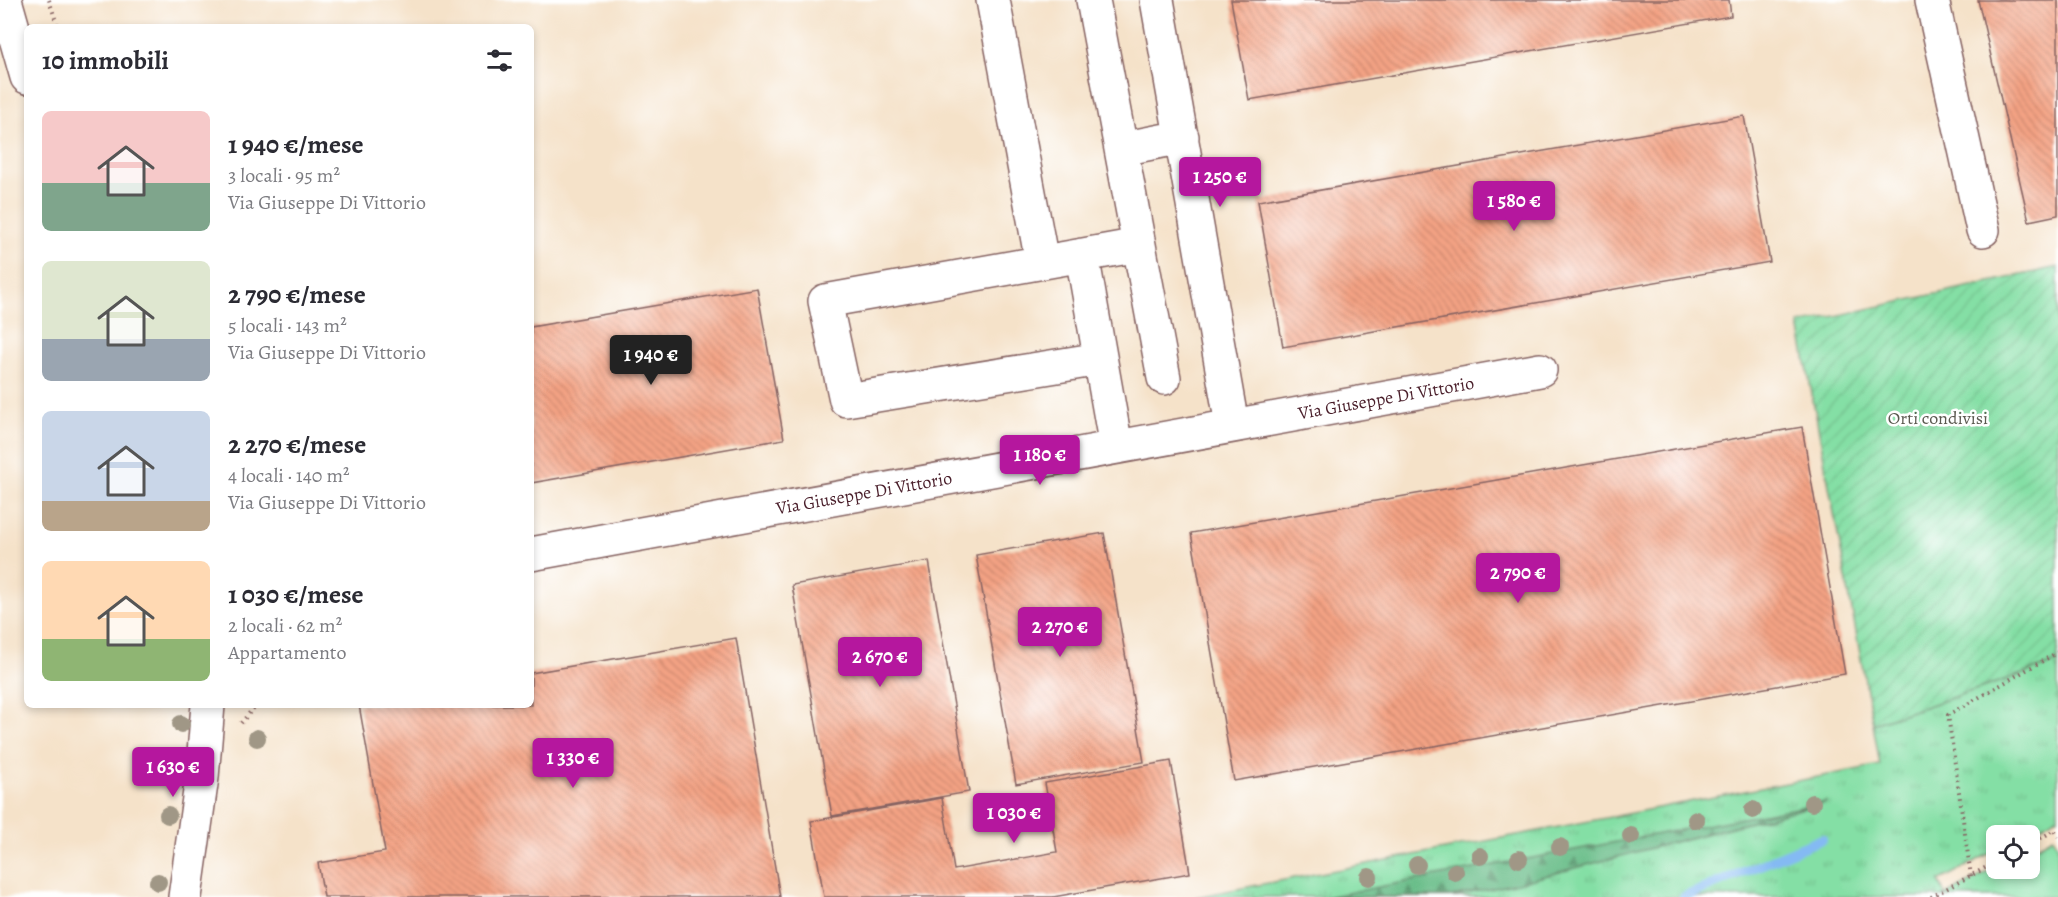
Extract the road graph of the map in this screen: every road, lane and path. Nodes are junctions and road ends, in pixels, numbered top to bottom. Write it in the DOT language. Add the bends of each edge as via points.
graph roads {
  1 [pos="5,0"];
  2 [pos="49,0"];
  3 [pos="993,0"];
  4 [pos="1093,0"];
  5 [pos="1157,0"];
  6 [pos="1932,0"];
  7 [pos="57,24"];
  8 [pos="24,66"];
  9 [pos="1182,137"];
  10 [pos="1121,149"];
  11 [pos="1983,230"];
  12 [pos="1139,245"];
  13 [pos="1082,255"];
  14 [pos="1042,262"];
  15 [pos="1100,359"];
  16 [pos="1540,370"];
  17 [pos="1164,378"];
  18 [pos="1233,425"];
  19 [pos="1116,447"];
  20 [pos="534,553"];
  21 [pos="2058,652"];
  22 [pos="208,708"];
  23 [pos="2058,837"];
  24 [pos="2040,838"];
  25 [pos="1986,868"];
  26 [pos="1971,876"];
  27 [pos="185,897"];
  28 [pos="1931,897"];
  1 -- 8 [label="street"];
  2 -- 7 [label="path"];
  3 -- 14 [label="street"];
  4 -- 10 [label="street"];
  5 -- 9 [label="street"];
  6 -- 11 [label="street"];
  9 -- 10 [label="street"];
  9 -- 18 [label="street"];
  10 -- 12 [label="street"];
  12 -- 13 [label="street"];
  12 -- 17 [label="street"];
  13 -- 14 [label="street"];
  13 -- 15 [label="street"];
  14 -- 15 [label="street" via="825,301 846,399"];
  15 -- 19 [label="street"];
  16 -- 18 [label="street, Via Giuseppe Di Vittorio"];
  18 -- 19 [label="street, Via Giuseppe Di Vittorio"];
  19 -- 20 [label="street, Via Giuseppe Di Vittorio"];
  21 -- 26 [label="path" via="1948,715"];
  22 -- 27 [label="street"];
  23 -- 24 [label="path" via="2055,830"];
  25 -- 26 [label="path"];
  26 -- 28 [label="path"];
}
